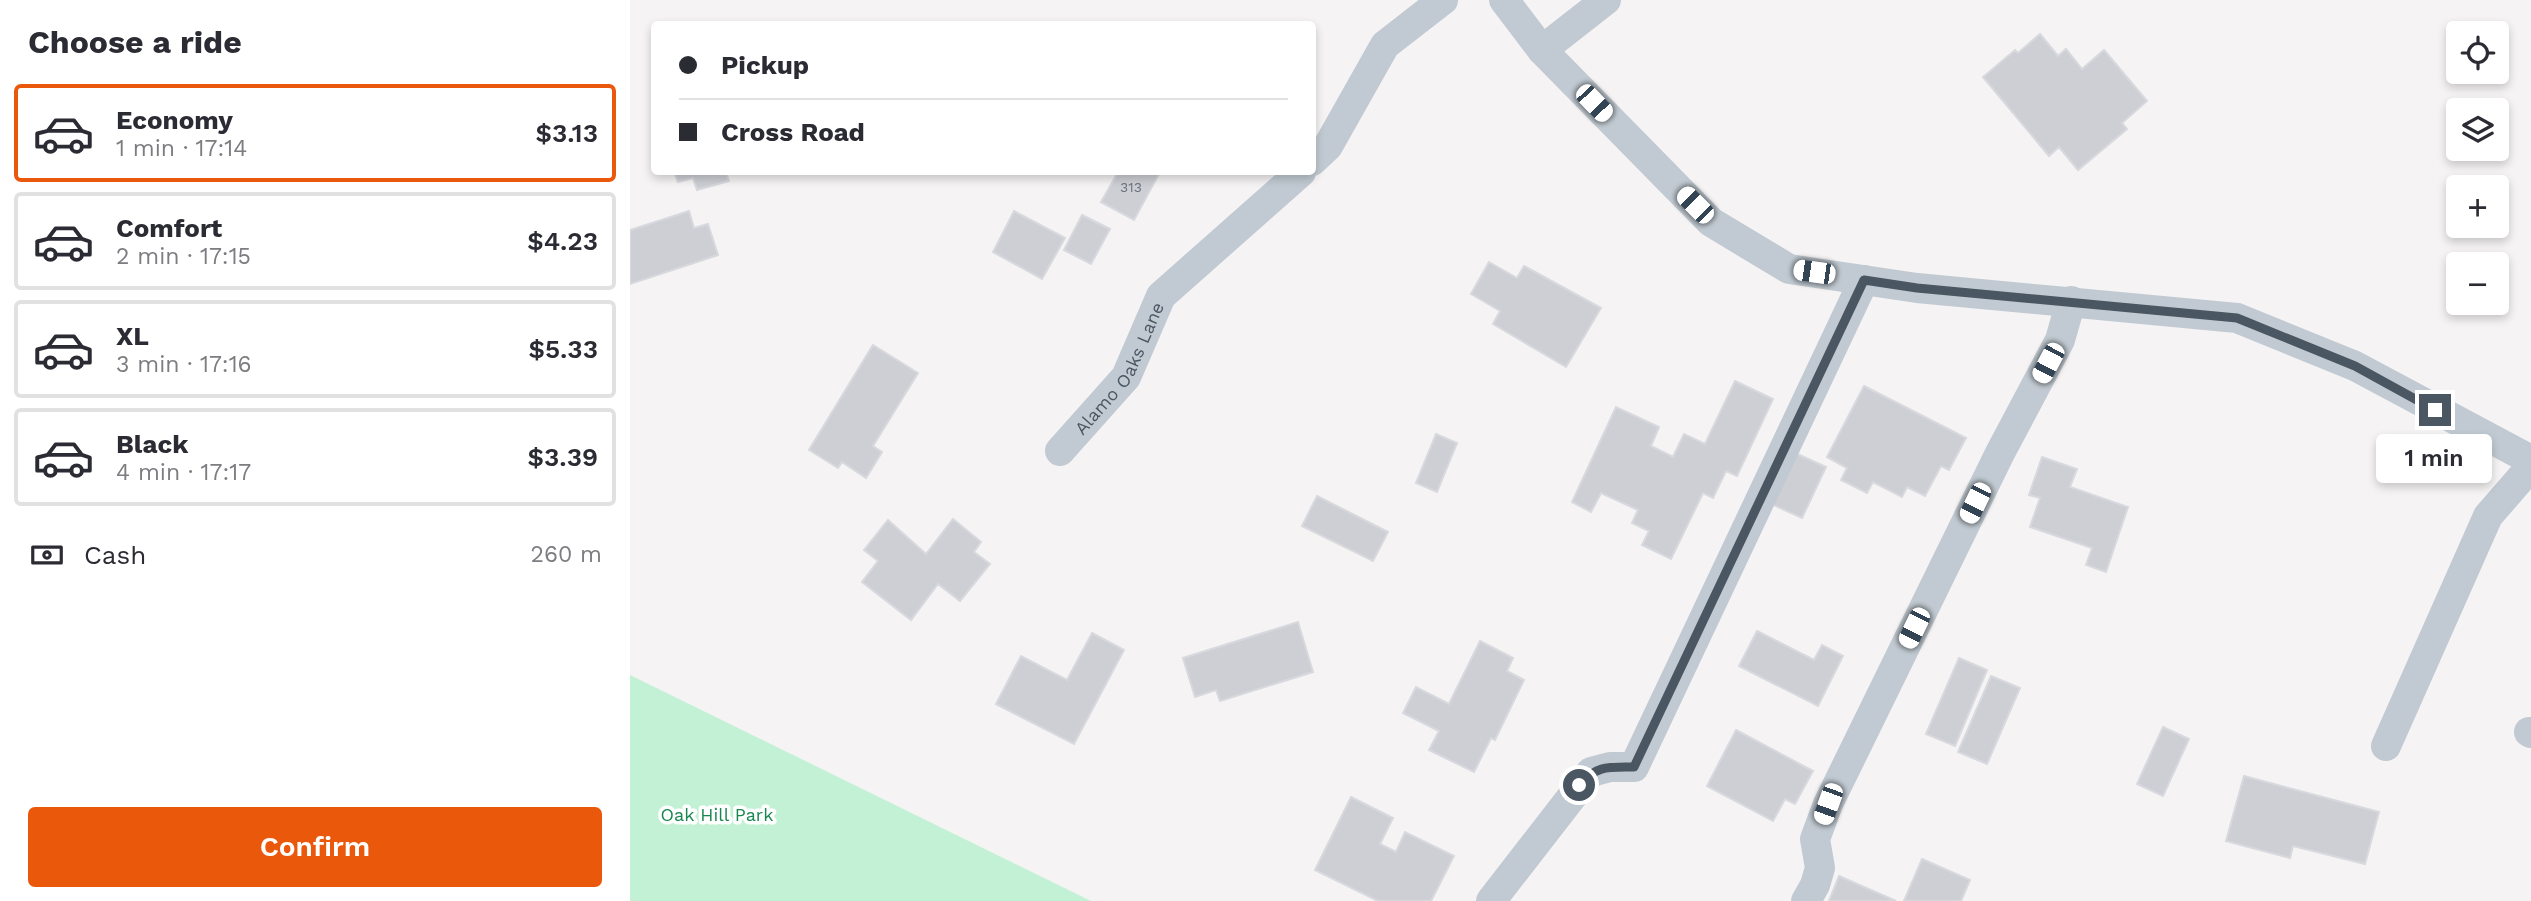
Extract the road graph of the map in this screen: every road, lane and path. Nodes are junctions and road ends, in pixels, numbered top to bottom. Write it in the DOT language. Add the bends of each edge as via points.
graph roads {
  1 [pos="1443,0"];
  2 [pos="1504,0"];
  3 [pos="1606,0"];
  4 [pos="1542,50"];
  5 [pos="1316,157"];
  6 [pos="1298,175"];
  7 [pos="1864,280"];
  8 [pos="2071,301"];
  9 [pos="1060,451"];
  10 [pos="2531,460"];
  11 [pos="2531,472"];
  12 [pos="2386,746"];
  13 [pos="1492,901"];
  14 [pos="1805,901"];
  1 -- 5 [label="street" via="1385,45 1328,146"];
  2 -- 4 [label="street"];
  3 -- 4 [label="street"];
  4 -- 7 [label="street" via="1711,222 1789,269"];
  6 -- 9 [label="street, Alamo Oaks Lane" via="1161,296 1126,377"];
  7 -- 8 [label="street"];
  7 -- 13 [label="street" via="1634,767 1591,772"];
  8 -- 10 [label="street" via="2237,318 2355,366"];
  8 -- 14 [label="street" via="2060,340 1828,804 1815,839 1820,868"];
  11 -- 12 [label="street" via="2488,516"];
}
